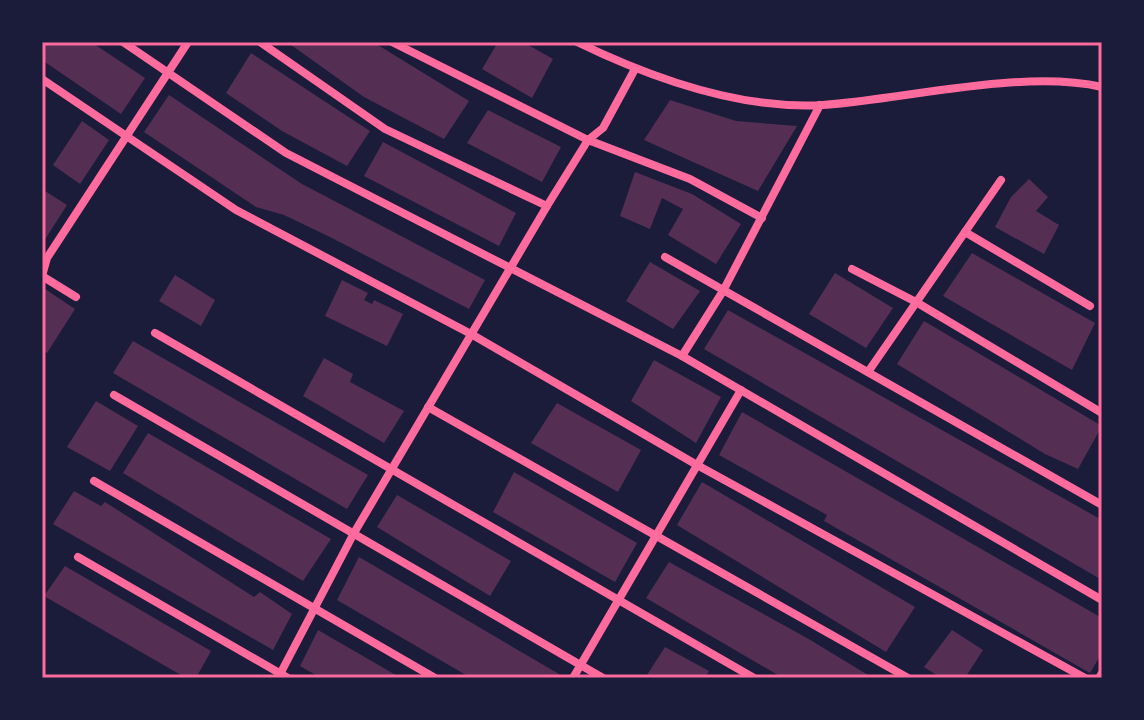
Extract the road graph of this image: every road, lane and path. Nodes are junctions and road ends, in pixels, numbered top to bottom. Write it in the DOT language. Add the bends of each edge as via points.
graph roads {
  1 [pos="123,42"];
  2 [pos="188,42"];
  3 [pos="260,42"];
  4 [pos="392,42"];
  5 [pos="577,42"];
  6 [pos="635,69"];
  7 [pos="168,71"];
  8 [pos="42,79"];
  9 [pos="1102,87"];
  10 [pos="820,105"];
  11 [pos="126,137"];
  12 [pos="588,140"];
  13 [pos="1001,180"];
  14 [pos="547,206"];
  15 [pos="762,218"];
  16 [pos="965,232"];
  17 [pos="665,257"];
  18 [pos="509,269"];
  19 [pos="852,269"];
  20 [pos="42,276"];
  21 [pos="723,291"];
  22 [pos="76,297"];
  23 [pos="916,302"];
  24 [pos="1090,306"];
  25 [pos="155,333"];
  26 [pos="471,334"];
  27 [pos="682,356"];
  28 [pos="868,372"];
  29 [pos="741,390"];
  30 [pos="114,395"];
  31 [pos="428,407"];
  32 [pos="1102,413"];
  33 [pos="697,465"];
  34 [pos="390,471"];
  35 [pos="94,481"];
  36 [pos="1102,505"];
  37 [pos="354,533"];
  38 [pos="654,537"];
  39 [pos="78,557"];
  40 [pos="1102,600"];
  41 [pos="617,602"];
  42 [pos="314,608"];
  43 [pos="580,665"];
  44 [pos="282,676"];
  45 [pos="435,678"];
  46 [pos="573,678"];
  47 [pos="603,678"];
  48 [pos="754,678"];
  49 [pos="908,678"];
  50 [pos="1085,678"];
  1 -- 7 [label="street"];
  2 -- 7 [label="street"];
  3 -- 14 [label="street" via="385,129"];
  4 -- 12 [label="street"];
  5 -- 6 [label="street"];
  6 -- 10 [label="street" via="746,101"];
  6 -- 12 [label="street" via="603,128"];
  7 -- 11 [label="street"];
  7 -- 18 [label="street" via="286,153"];
  8 -- 11 [label="street"];
  9 -- 10 [label="street" via="1048,80"];
  10 -- 15 [label="street"];
  11 -- 20 [label="street" via="47,258"];
  11 -- 26 [label="street" via="236,210"];
  12 -- 14 [label="street"];
  12 -- 15 [label="street" via="690,179"];
  13 -- 16 [label="street"];
  14 -- 18 [label="street"];
  15 -- 21 [label="street"];
  16 -- 23 [label="street"];
  16 -- 24 [label="street"];
  17 -- 21 [label="street"];
  18 -- 26 [label="street"];
  18 -- 27 [label="street"];
  19 -- 23 [label="street"];
  20 -- 22 [label="street"];
  21 -- 27 [label="street"];
  21 -- 28 [label="street"];
  23 -- 28 [label="street"];
  23 -- 32 [label="street"];
  25 -- 34 [label="street"];
  26 -- 31 [label="street"];
  26 -- 33 [label="street"];
  27 -- 29 [label="street"];
  28 -- 36 [label="street"];
  29 -- 33 [label="street"];
  29 -- 40 [label="street"];
  30 -- 37 [label="street"];
  31 -- 34 [label="street"];
  31 -- 38 [label="street"];
  33 -- 38 [label="street"];
  33 -- 50 [label="street"];
  34 -- 37 [label="street"];
  34 -- 41 [label="street"];
  35 -- 42 [label="street"];
  37 -- 42 [label="street"];
  37 -- 43 [label="street"];
  38 -- 41 [label="street"];
  38 -- 49 [label="street"];
  39 -- 44 [label="street"];
  41 -- 43 [label="street"];
  41 -- 48 [label="street"];
  42 -- 44 [label="street"];
  42 -- 45 [label="street"];
  43 -- 46 [label="street"];
  43 -- 47 [label="street"];
}
